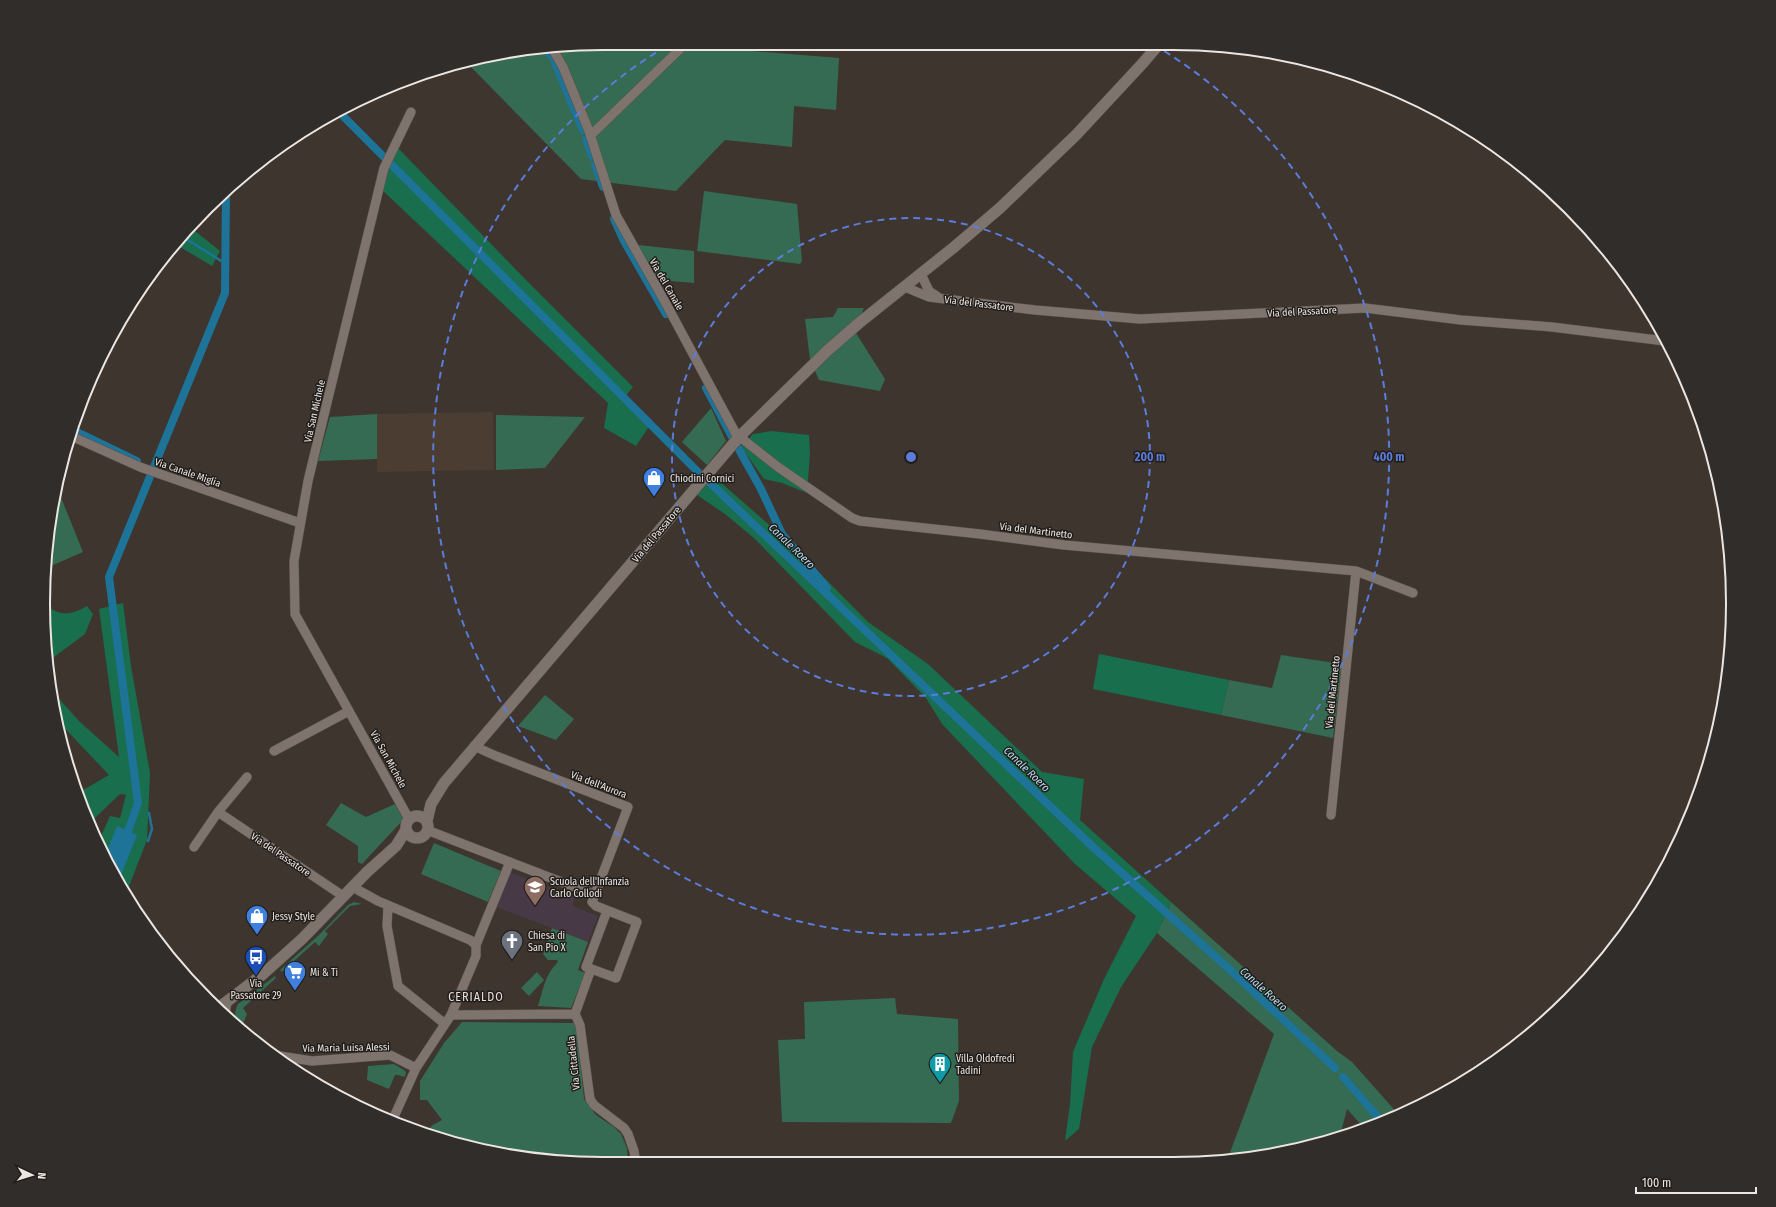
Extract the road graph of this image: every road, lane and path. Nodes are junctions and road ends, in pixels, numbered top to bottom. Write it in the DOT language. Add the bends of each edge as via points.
graph roads {
  1 [pos="679,50"];
  2 [pos="1154,50"];
  3 [pos="554,52"];
  4 [pos="411,112"];
  5 [pos="590,136"];
  6 [pos="921,274"];
  7 [pos="905,287"];
  8 [pos="939,298"];
  9 [pos="1659,340"];
  10 [pos="739,437"];
  11 [pos="75,438"];
  12 [pos="300,522"];
  13 [pos="1356,571"];
  14 [pos="1413,593"];
  15 [pos="349,711"];
  16 [pos="474,746"];
  17 [pos="274,751"];
  18 [pos="247,777"];
  19 [pos="431,804"];
  20 [pos="218,812"];
  21 [pos="1331,816"];
  22 [pos="411,825"];
  23 [pos="427,825"];
  24 [pos="194,847"];
  25 [pos="510,862"];
  26 [pos="353,886"];
  27 [pos="594,895"];
  28 [pos="343,896"];
  29 [pos="388,906"];
  30 [pos="607,911"];
  31 [pos="476,945"];
  32 [pos="591,969"];
  33 [pos="227,1002"];
  34 [pos="223,1005"];
  35 [pos="226,1008"];
  36 [pos="575,1014"];
  37 [pos="451,1015"];
  38 [pos="445,1024"];
  39 [pos="286,1057"];
  40 [pos="416,1068"];
  41 [pos="394,1116"];
  42 [pos="635,1157"];
  1 -- 5 [label="street"];
  2 -- 6 [label="street, Via del Passatore" via="1076,136 994,213"];
  3 -- 5 [label="street, Via del Canale"];
  4 -- 12 [label="street, Via San Michele" via="388,160 308,480"];
  5 -- 10 [label="street, Via del Canale" via="616,215"];
  6 -- 7 [label="street, Via del Passatore"];
  6 -- 8 [label="street, Via del Passatore" via="929,290"];
  7 -- 8 [label="street, Via del Passatore" via="929,297"];
  7 -- 10 [label="street, Via del Passatore" via="827,351"];
  8 -- 9 [label="street, Via del Passatore" via="1140,319 1365,308"];
  10 -- 13 [label="street, Via del Martinetto" via="778,467 860,521 1064,545"];
  10 -- 16 [label="street, Via del Passatore"];
  11 -- 12 [label="street, Via Canale Miglia" via="152,471"];
  12 -- 15 [label="street, Via San Michele" via="294,561 295,614"];
  13 -- 14 [label="street, Via del Martinetto"];
  13 -- 21 [label="street, Via del Martinetto"];
  15 -- 17 [label="street"];
  15 -- 22 [label="street, Via San Michele"];
  16 -- 19 [label="street, Via del Passatore" via="444,782"];
  16 -- 27 [label="street, Via dell'Aurora" via="628,808"];
  18 -- 20 [label="street"];
  19 -- 22 [label="street, Via del Passatore"];
  19 -- 23 [label="street, Via del Passatore"];
  20 -- 24 [label="street"];
  20 -- 28 [label="street, Via del Passatore"];
  22 -- 23 [label="street" via="422,816"];
  22 -- 23 [label="street" via="417,838 424,835"];
  22 -- 26 [label="street, Via del Passatore" via="396,846"];
  23 -- 25 [label="street" via="432,832"];
  25 -- 27 [label="street"];
  25 -- 31 [label="street"];
  26 -- 28 [label="street, Via del Passatore"];
  26 -- 29 [label="street"];
  27 -- 30 [label="street" via="592,902"];
  28 -- 33 [label="street, Via del Passatore" via="281,958"];
  29 -- 31 [label="street" via="473,941"];
  29 -- 38 [label="street" via="387,926 398,986"];
  30 -- 32 [label="street" via="586,967"];
  30 -- 32 [label="street" via="637,922 616,978"];
  31 -- 37 [label="street" via="476,956"];
  32 -- 36 [label="street"];
  33 -- 34 [label="street, Via del Passatore"];
  33 -- 35 [label="street"];
  36 -- 37 [label="street"];
  36 -- 42 [label="street, Via Cittadella" via="580,1025 590,1100 624,1128"];
  37 -- 38 [label="street"];
  38 -- 40 [label="street"];
  39 -- 40 [label="street, Via Maria Luisa Alessi" via="312,1061 390,1055"];
  40 -- 41 [label="street"];
}
